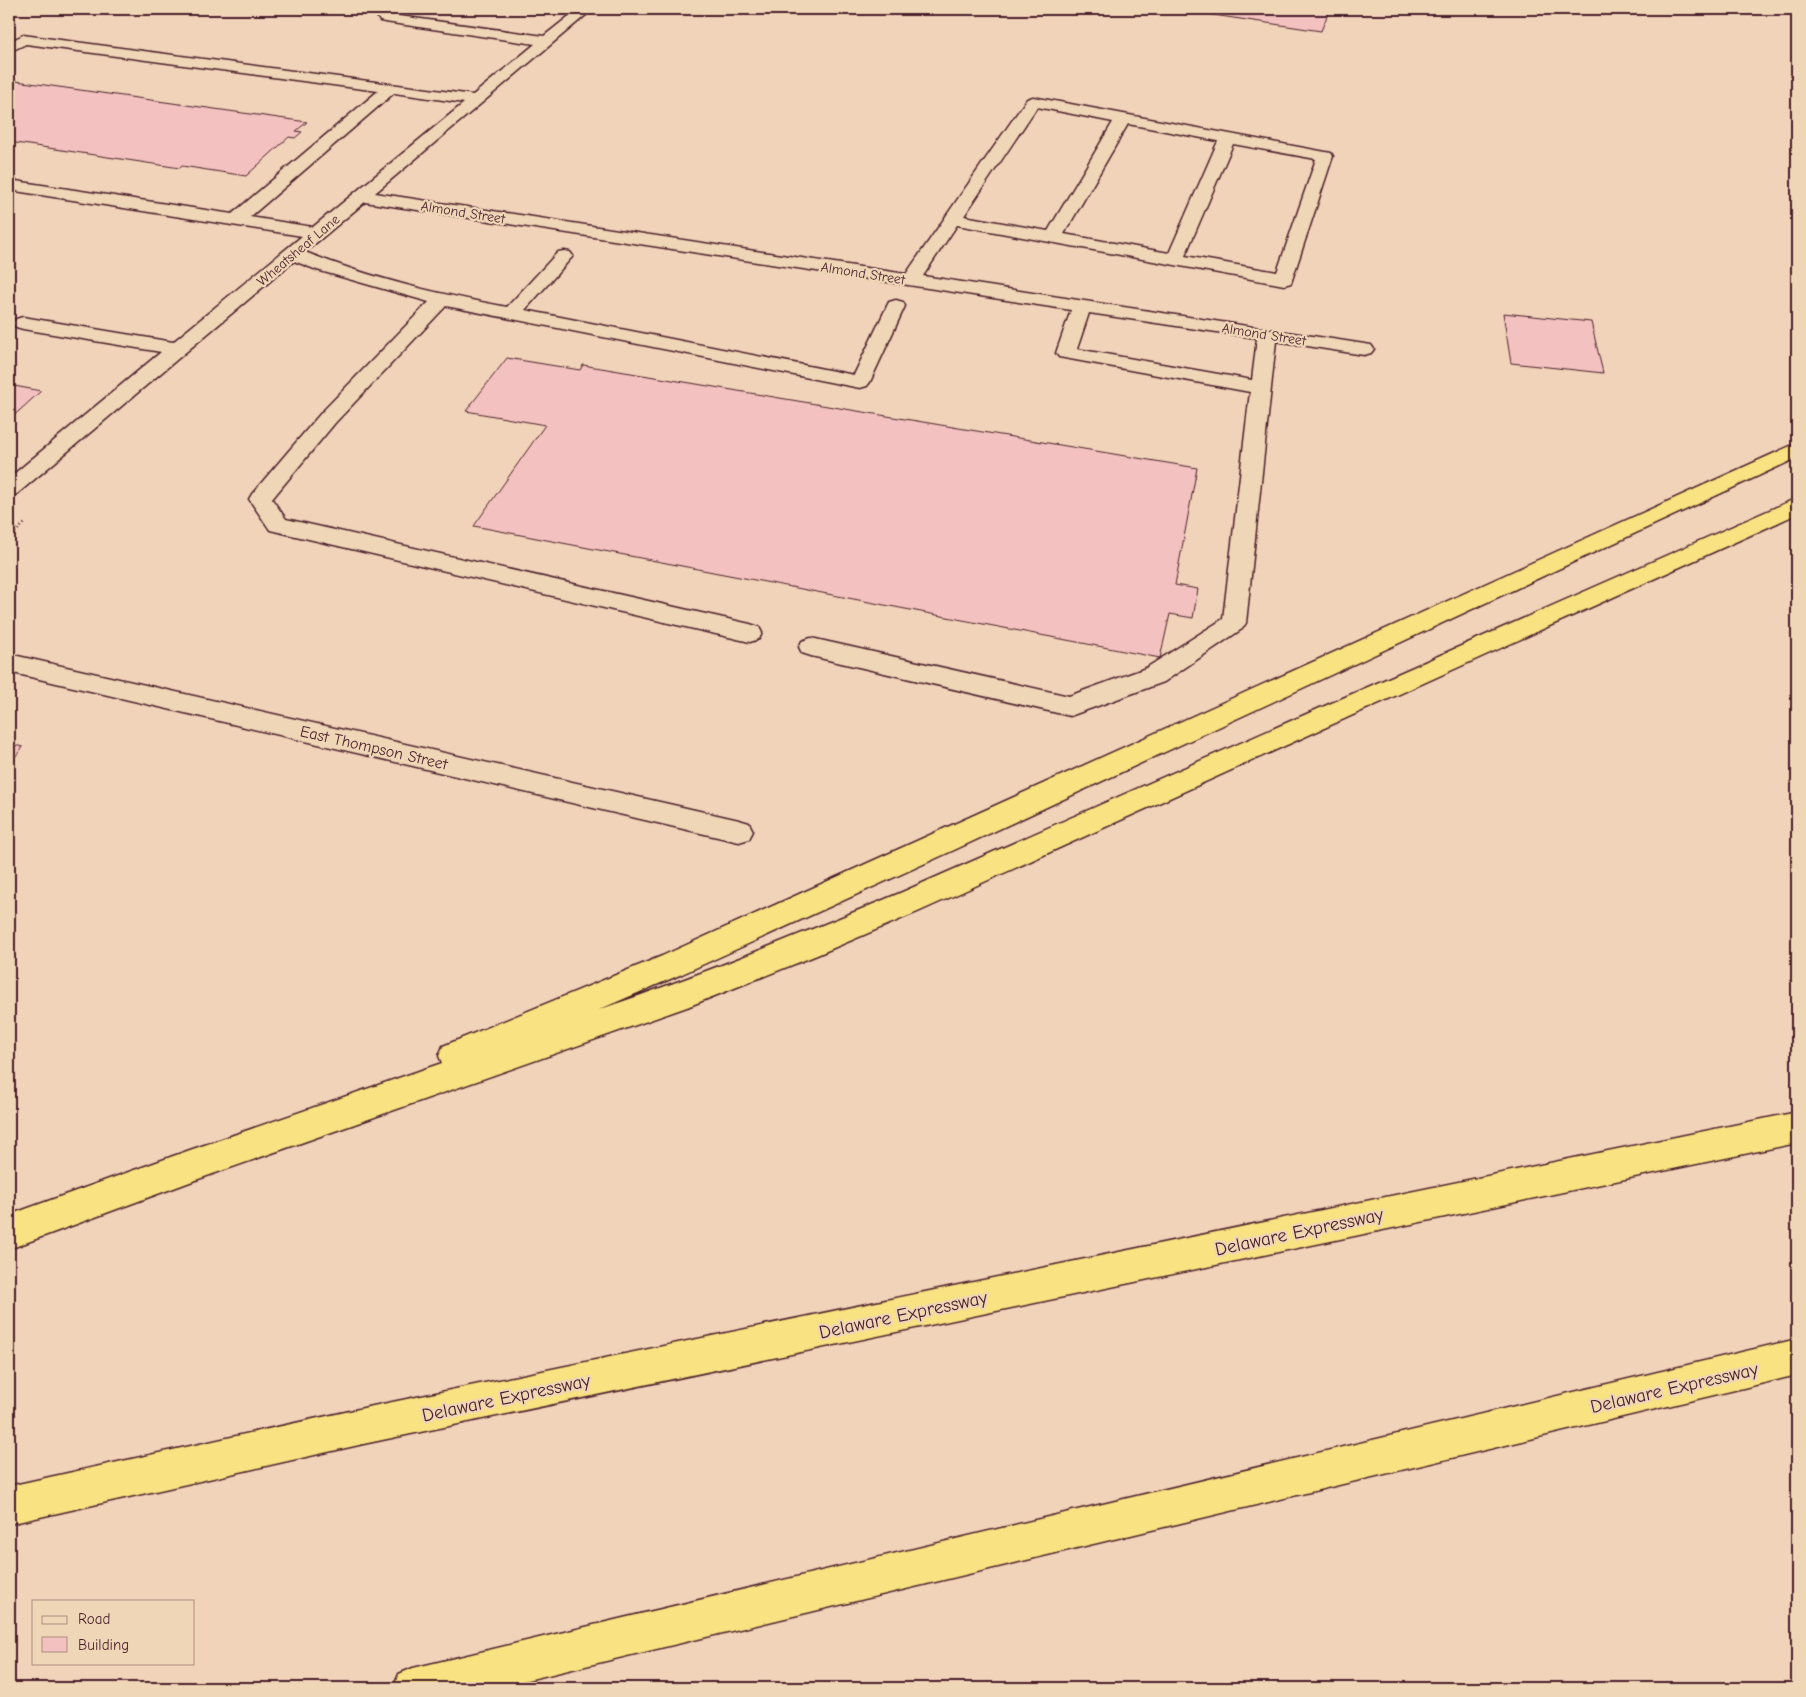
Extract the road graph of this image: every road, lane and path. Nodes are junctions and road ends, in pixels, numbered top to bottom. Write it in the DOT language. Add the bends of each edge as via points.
graph roads {
  1 [pos="586,9"];
  2 [pos="385,18"];
  3 [pos="548,41"];
  4 [pos="9,48"];
  5 [pos="391,88"];
  6 [pos="478,100"];
  7 [pos="1123,119"];
  8 [pos="1228,138"];
  9 [pos="9,185"];
  10 [pos="362,196"];
  11 [pos="953,219"];
  12 [pos="236,220"];
  13 [pos="319,233"];
  14 [pos="1053,237"];
  15 [pos="293,254"];
  16 [pos="564,256"];
  17 [pos="1175,259"];
  18 [pos="911,280"];
  19 [pos="442,300"];
  20 [pos="896,306"];
  21 [pos="1082,306"];
  22 [pos="511,314"];
  23 [pos="23,323"];
  24 [pos="1266,334"];
  25 [pos="178,349"];
  26 [pos="1364,349"];
  27 [pos="1260,388"];
  28 [pos="1797,450"];
  29 [pos="9,489"];
  30 [pos="1797,505"];
  31 [pos="750,633"];
  32 [pos="811,647"];
  33 [pos="9,663"];
  34 [pos="739,831"];
  35 [pos="1797,1127"];
  36 [pos="190,1166"];
  37 [pos="9,1232"];
  38 [pos="1797,1357"];
  39 [pos="9,1505"];
  40 [pos="413,1688"];
  1 -- 3 [label="street, Wheatsheaf Lane"];
  2 -- 3 [label="street"];
  3 -- 6 [label="street, Wheatsheaf Lane"];
  4 -- 5 [label="street" via="22,39"];
  5 -- 6 [label="street"];
  5 -- 12 [label="street"];
  6 -- 10 [label="street, Wheatsheaf Lane"];
  7 -- 8 [label="street"];
  7 -- 11 [label="street" via="1033,102"];
  7 -- 14 [label="street"];
  8 -- 17 [label="street"];
  8 -- 17 [label="street" via="1325,156 1284,279"];
  9 -- 12 [label="street"];
  10 -- 13 [label="street, Wheatsheaf Lane"];
  10 -- 18 [label="street, Almond Street"];
  11 -- 14 [label="street"];
  11 -- 18 [label="street"];
  12 -- 13 [label="street"];
  13 -- 15 [label="street, Wheatsheaf Lane"];
  14 -- 17 [label="street"];
  15 -- 19 [label="street"];
  15 -- 25 [label="street, Wheatsheaf Lane"];
  16 -- 22 [label="street"];
  18 -- 21 [label="street, Almond Street"];
  19 -- 22 [label="street"];
  19 -- 31 [label="street" via="328,418 260,499 278,525"];
  20 -- 22 [label="street" via="860,382"];
  21 -- 24 [label="street, Almond Street"];
  21 -- 27 [label="street" via="1066,353"];
  23 -- 25 [label="street"];
  24 -- 26 [label="street, Almond Street"];
  24 -- 27 [label="street"];
  25 -- 29 [label="street, Wheatsheaf Lane"];
  27 -- 32 [label="street" via="1234,623 1155,675 1070,706"];
  28 -- 36 [label="highway" via="672,965"];
  30 -- 36 [label="highway" via="806,946 687,993"];
  33 -- 34 [label="street, East Thompson Street"];
  35 -- 39 [label="highway, Delaware Expressway" via="368,1425"];
  36 -- 37 [label="highway"];
  38 -- 40 [label="highway, Delaware Expressway"];
}
